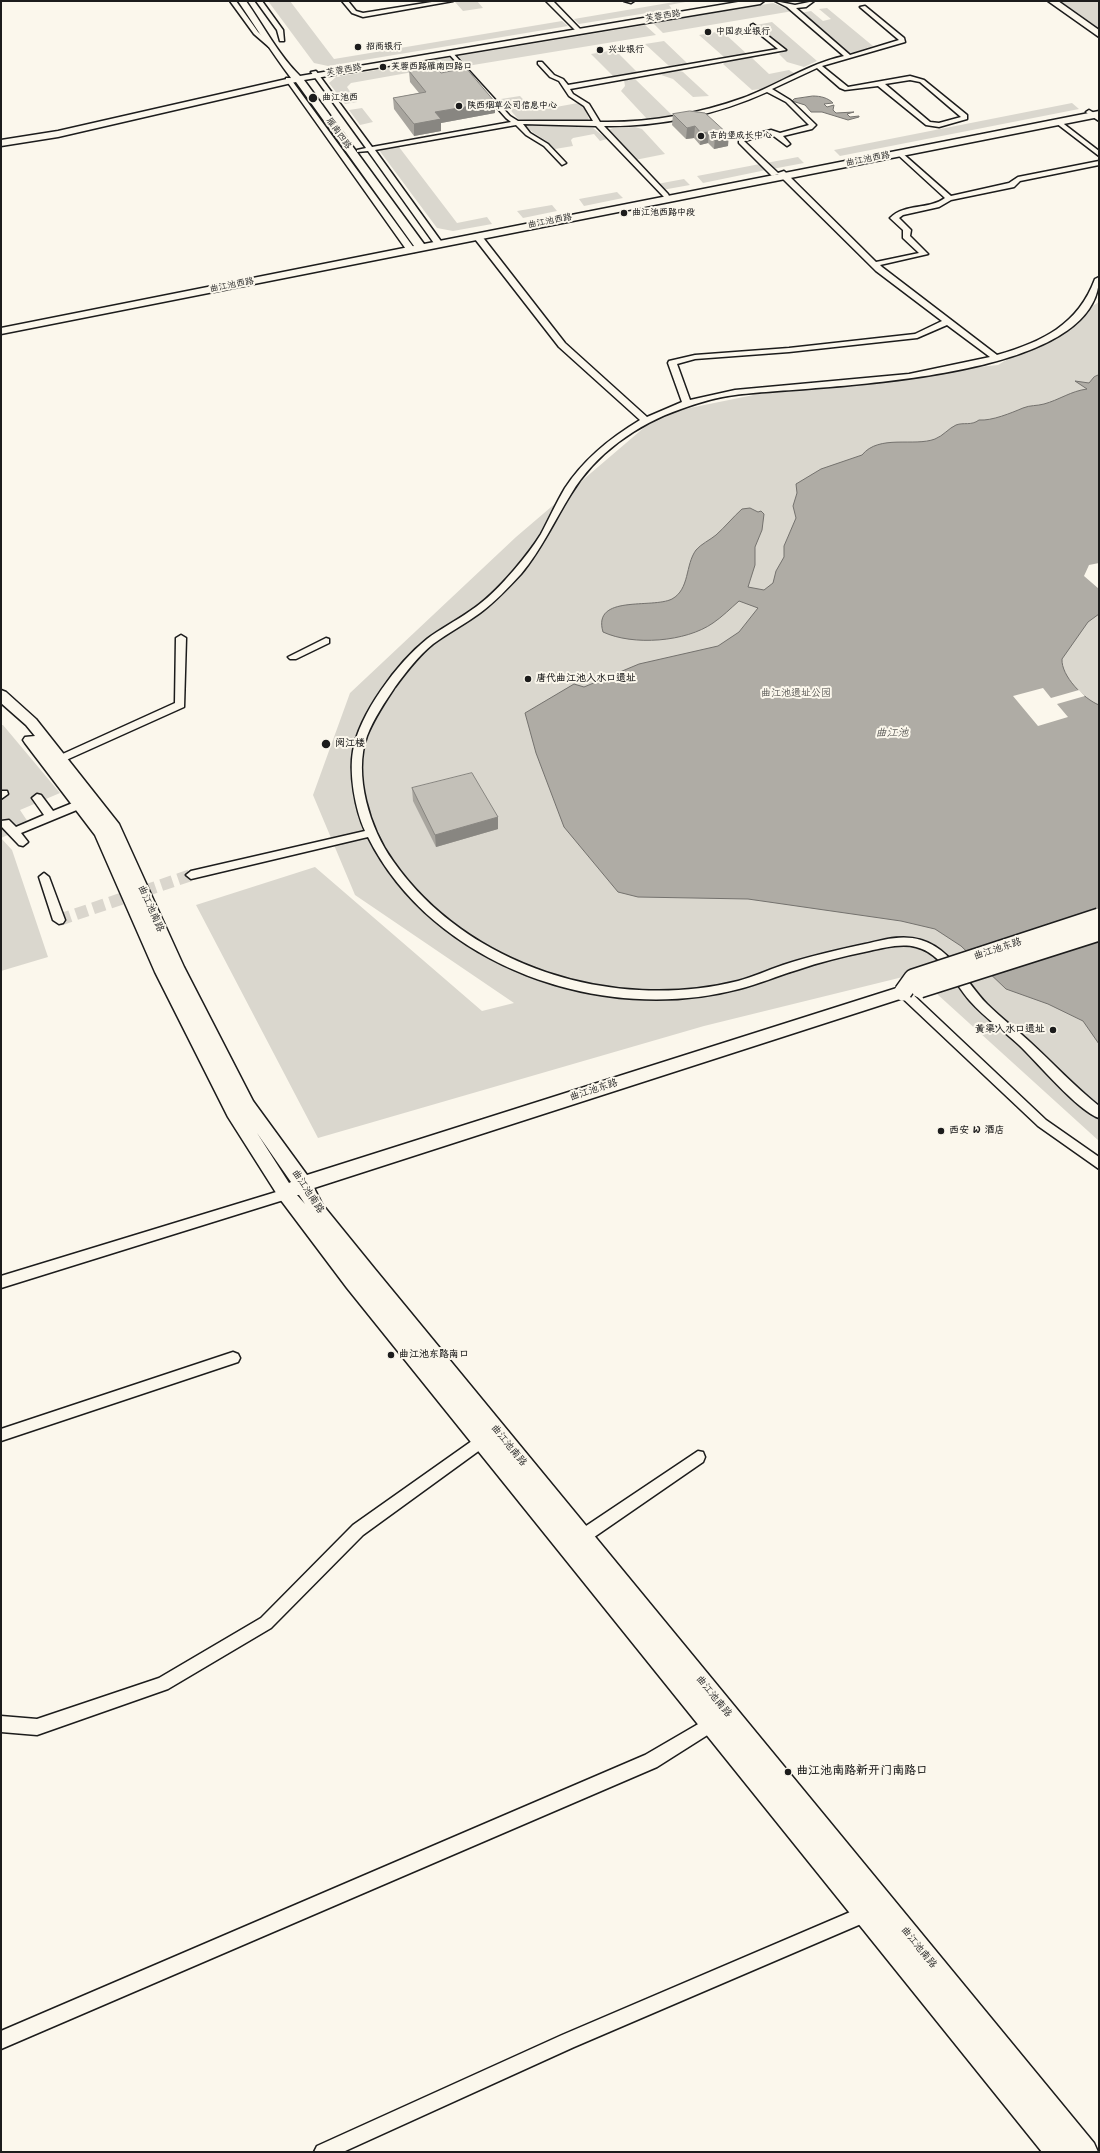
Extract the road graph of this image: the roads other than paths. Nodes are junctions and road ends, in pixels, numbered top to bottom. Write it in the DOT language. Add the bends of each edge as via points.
graph roads {
  1 [pos="233,1"];
  2 [pos="242,1"];
  3 [pos="250,1"];
  4 [pos="259,1"];
  5 [pos="345,1"];
  6 [pos="450,1"];
  7 [pos="549,1"];
  8 [pos="627,1"];
  9 [pos="631,1"];
  10 [pos="743,1"];
  11 [pos="760,1"];
  12 [pos="778,1"];
  13 [pos="811,1"];
  14 [pos="1052,1"];
  15 [pos="789,6"];
  16 [pos="863,7"];
  17 [pos="753,26"];
  18 [pos="578,30"];
  19 [pos="1099,34"];
  20 [pos="282,40"];
  21 [pos="271,46"];
  22 [pos="289,50"];
  23 [pos="451,53"];
  24 [pos="849,57"];
  25 [pos="540,62"];
  26 [pos="817,65"];
  27 [pos="302,76"];
  28 [pos="880,84"];
  29 [pos="565,88"];
  30 [pos="768,90"];
  31 [pos="1096,114"];
  32 [pos="516,122"];
  33 [pos="1058,122"];
  34 [pos="599,125"];
  35 [pos="778,135"];
  36 [pos="1,142"];
  37 [pos="787,144"];
  38 [pos="364,150"];
  39 [pos="899,154"];
  40 [pos="1099,154"];
  41 [pos="562,163"];
  42 [pos="1099,163"];
  43 [pos="780,174"];
  44 [pos="665,196"];
  45 [pos="949,198"];
  46 [pos="478,237"];
  47 [pos="424,245"];
  48 [pos="874,264"];
  49 [pos="1099,279"];
  50 [pos="948,321"];
  51 [pos="1,326"];
  52 [pos="1,331"];
  53 [pos="996,358"];
  54 [pos="687,404"];
  55 [pos="646,421"];
  56 [pos="181,638"];
  57 [pos="326,641"];
  58 [pos="293,658"];
  59 [pos="2,700"];
  60 [pos="60,759"];
  61 [pos="37,798"];
  62 [pos="80,804"];
  63 [pos="51,816"];
  64 [pos="5,823"];
  65 [pos="14,832"];
  66 [pos="370,833"];
  67 [pos="23,842"];
  68 [pos="191,875"];
  69 [pos="44,877"];
  70 [pos="1099,917"];
  71 [pos="59,920"];
  72 [pos="1099,932"];
  73 [pos="912,991"];
  74 [pos="1099,1113"];
  75 [pos="1099,1164"];
  76 [pos="303,1184"];
  77 [pos="286,1194"];
  78 [pos="1,1282"];
  79 [pos="233,1358"];
  80 [pos="1,1435"];
  81 [pos="488,1435"];
  82 [pos="698,1457"];
  83 [pos="582,1537"];
  84 [pos="1,1724"];
  85 [pos="712,1724"];
  86 [pos="880,1902"];
  87 [pos="866,1915"];
  88 [pos="1,2040"];
  89 [pos="323,2152"];
  90 [pos="1058,2152"];
  91 [pos="1085,2152"];
  1 -- 21 [label="street" via="256,33"];
  2 -- 21 [label="main road, 雁南四路"];
  3 -- 20 [label="main road"];
  4 -- 20 [label="street" via="280,30"];
  5 -- 6 [label="street" via="354,12 362,15"];
  7 -- 18 [label="street"];
  8 -- 9 [label="street"];
  10 -- 18 [label="main road, 芙蓉西路"];
  11 -- 18 [label="main road, 芙蓉西路"];
  12 -- 15 [label="street"];
  13 -- 15 [label="street" via="802,6"];
  14 -- 19 [label="main road"];
  15 -- 24 [label="street"];
  16 -- 24 [label="street" via="903,41"];
  17 -- 29 [label="street" via="783,50"];
  18 -- 23 [label="main road, 芙蓉西路"];
  18 -- 27 [label="main road, 芙蓉西路"];
  20 -- 22 [label="main road"];
  21 -- 27 [label="main road, 雁南四路"];
  23 -- 27 [label="main road, 芙蓉西路"];
  23 -- 32 [label="street" via="508,117"];
  24 -- 26 [label="street"];
  25 -- 29 [label="street" via="552,76 562,80"];
  26 -- 28 [label="street" via="844,88 854,89"];
  26 -- 30 [label="street"];
  27 -- 36 [label="main road, 芙蓉西路" via="58,134"];
  27 -- 38 [label="main road, 雁南四路"];
  27 -- 47 [label="main road, 雁南四路"];
  28 -- 28 [label="street" via="910,78 920,79 966,118 939,125 928,124"];
  29 -- 34 [label="street" via="587,105"];
  30 -- 34 [label="street" via="729,105 684,117 644,123"];
  30 -- 35 [label="street" via="788,101 814,125"];
  31 -- 33 [label="main road, 曲江池西路"];
  31 -- 43 [label="main road, 曲江池西路"];
  32 -- 34 [label="street"];
  32 -- 38 [label="street"];
  32 -- 41 [label="street" via="528,134 546,145"];
  33 -- 39 [label="main road, 曲江池西路"];
  33 -- 40 [label="street"];
  34 -- 44 [label="street"];
  35 -- 37 [label="street"];
  35 -- 43 [label="street" via="767,132 742,137 740,140"];
  38 -- 47 [label="main road, 雁南四路"];
  39 -- 43 [label="main road, 曲江池西路"];
  39 -- 45 [label="street"];
  42 -- 45 [label="street" via="1018,179 1011,185"];
  43 -- 44 [label="main road, 曲江池西路"];
  43 -- 46 [label="main road, 曲江池西路"];
  43 -- 48 [label="street"];
  44 -- 47 [label="main road, 曲江池西路"];
  45 -- 48 [label="street" via="943,204 900,212 894,218 907,230 906,236 924,254"];
  46 -- 47 [label="main road, 曲江池西路"];
  46 -- 55 [label="street" via="562,344"];
  47 -- 51 [label="main road, 曲江池西路"];
  47 -- 52 [label="main road, 曲江池西路"];
  48 -- 50 [label="street"];
  49 -- 53 [label="street" via="1091,299 1068,326 1030,347"];
  50 -- 53 [label="street"];
  50 -- 54 [label="street" via="917,336 695,357 672,363"];
  53 -- 54 [label="street" via="876,380 738,391"];
  54 -- 55 [label="street"];
  55 -- 66 [label="street" via="623,433 602,449 570,488 541,540 525,562 485,605 428,644 389,687 358,748 360,795"];
  56 -- 60 [label="street" via="180,705"];
  57 -- 58 [label="street"];
  59 -- 60 [label="main road, 曲江池南路" via="31,722"];
  59 -- 62 [label="main road, 曲江池南路"];
  60 -- 76 [label="main road, 曲江池南路" via="114,828 176,967 247,1106"];
  61 -- 63 [label="street"];
  62 -- 63 [label="street"];
  62 -- 77 [label="main road, 曲江池南路" via="102,833 163,972 234,1112"];
  63 -- 65 [label="street"];
  64 -- 65 [label="street"];
  65 -- 67 [label="street"];
  66 -- 68 [label="street"];
  66 -- 74 [label="street" via="387,864 409,891 442,923 482,951 539,975 579,986 618,992 695,992 735,986 806,962 852,950 890,943 920,943 938,953 978,1003"];
  69 -- 71 [label="street"];
  70 -- 73 [label="main road, 曲江池东路, bridge" via="913,978"];
  72 -- 73 [label="main road, 曲江池东路, bridge"];
  73 -- 75 [label="street" via="1042,1123"];
  73 -- 76 [label="main road, 曲江池东路"];
  76 -- 77 [label="main road, 曲江池东路"];
  76 -- 81 [label="main road, 曲江池南路" via="316,1208"];
  77 -- 78 [label="street"];
  77 -- 81 [label="main road, 曲江池南路" via="354,1282"];
  79 -- 80 [label="street"];
  81 -- 83 [label="main road, 曲江池南路"];
  81 -- 84 [label="street" via="358,1530 266,1623 169,1680 37,1727"];
  81 -- 85 [label="main road, 曲江池南路"];
  82 -- 83 [label="street"];
  83 -- 86 [label="main road, 曲江池南路"];
  85 -- 87 [label="main road, 曲江池南路"];
  85 -- 88 [label="street" via="651,1761"];
  86 -- 87 [label="street"];
  86 -- 91 [label="main road, 曲江池南路"];
  87 -- 89 [label="street" via="568,2041"];
  87 -- 90 [label="main road, 曲江池南路"];
}
